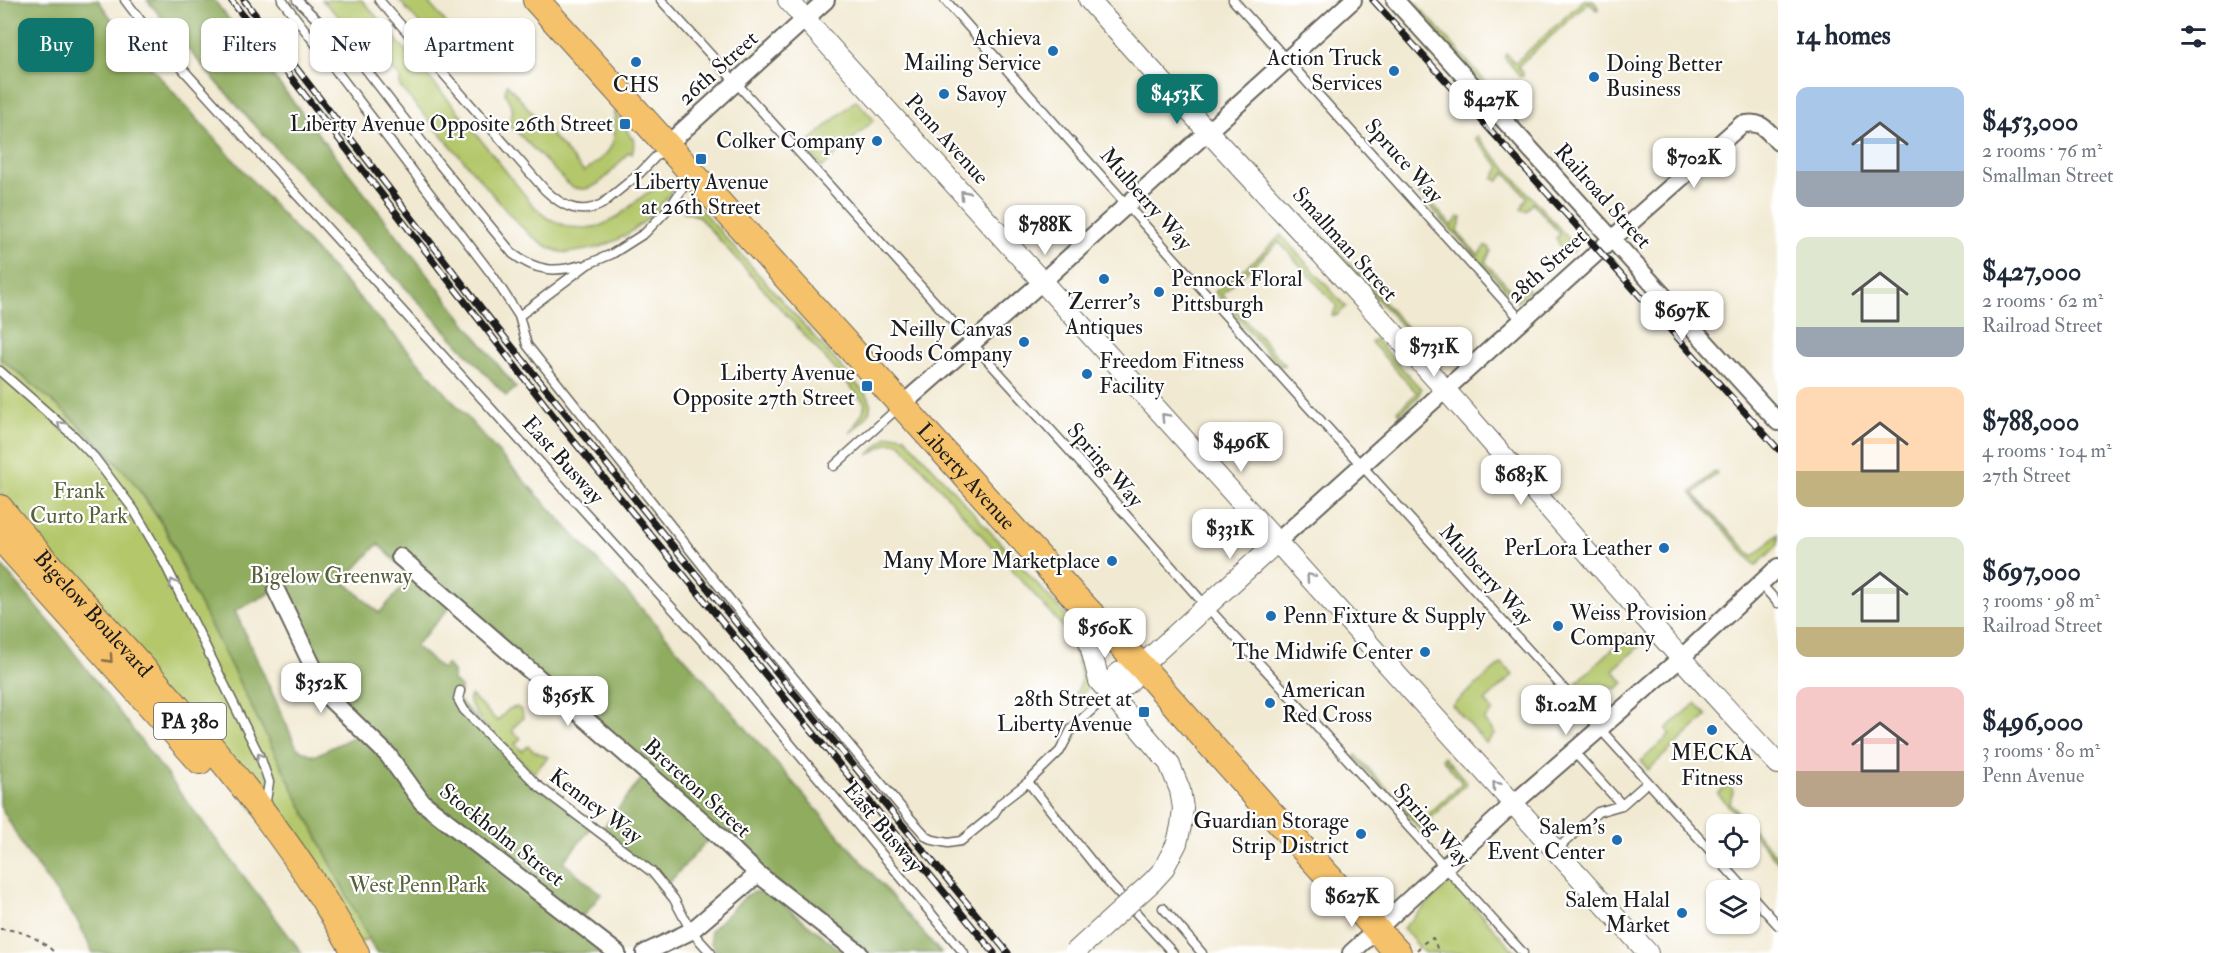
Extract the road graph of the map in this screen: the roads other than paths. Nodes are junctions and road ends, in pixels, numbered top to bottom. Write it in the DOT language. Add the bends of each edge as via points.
graph roads {
  1 [pos="125,0"];
  2 [pos="282,0"];
  3 [pos="297,0"];
  4 [pos="380,0"];
  5 [pos="536,0"];
  6 [pos="662,0"];
  7 [pos="788,0"];
  8 [pos="826,0"];
  9 [pos="945,0"];
  10 [pos="1089,0"];
  11 [pos="1233,0"];
  12 [pos="1353,0"];
  13 [pos="1395,0"];
  14 [pos="805,20"];
  15 [pos="1287,60"];
  16 [pos="736,82"];
  17 [pos="1208,131"];
  18 [pos="1778,142"];
  19 [pos="667,145"];
  20 [pos="693,173"];
  21 [pos="1127,205"];
  22 [pos="1612,239"];
  23 [pos="588,264"];
  24 [pos="1043,282"];
  25 [pos="519,316"];
  26 [pos="1522,321"];
  27 [pos="971,343"];
  28 [pos="0,371"];
  29 [pos="1445,391"];
  30 [pos="903,404"];
  31 [pos="1778,422"];
  32 [pos="1363,465"];
  33 [pos="834,466"];
  34 [pos="0,508"];
  35 [pos="0,537"];
  36 [pos="1278,541"];
  37 [pos="400,558"];
  38 [pos="1778,567"];
  39 [pos="1760,583"];
  40 [pos="276,590"];
  41 [pos="1073,595"];
  42 [pos="1778,603"];
  43 [pos="1207,606"];
  44 [pos="1681,658"];
  45 [pos="1141,666"];
  46 [pos="460,691"];
  47 [pos="1109,693"];
  48 [pos="1601,729"];
  49 [pos="1574,752"];
  50 [pos="1778,764"];
  51 [pos="1028,782"];
  52 [pos="1648,782"];
  53 [pos="1513,804"];
  54 [pos="1622,805"];
  55 [pos="264,813"];
  56 [pos="1706,846"];
  57 [pos="1555,850"];
  58 [pos="1445,866"];
  59 [pos="1726,868"];
  60 [pos="758,874"];
  61 [pos="1737,880"];
  62 [pos="1760,905"];
  63 [pos="1163,908"];
  64 [pos="1778,925"];
  65 [pos="1377,929"];
  66 [pos="691,931"];
  67 [pos="1408,951"];
  68 [pos="337,953"];
  69 [pos="356,953"];
  70 [pos="616,953"];
  71 [pos="645,953"];
  72 [pos="711,953"];
  73 [pos="859,953"];
  74 [pos="964,953"];
  75 [pos="1074,953"];
  76 [pos="1173,953"];
  77 [pos="1202,953"];
  78 [pos="1351,953"];
  79 [pos="1523,953"];
  80 [pos="1648,953"];
  1 -- 74 [label="lane, East Busway" via="733,675"];
  2 -- 25 [label="lane" via="493,276"];
  3 -- 23 [label="lane" via="361,63 513,254 525,263 551,271"];
  4 -- 19 [label="lane" via="545,190 564,206 582,209 602,204"];
  5 -- 19 [label="main road, Liberty Avenue"];
  6 -- 16 [label="lane, Spring Way"];
  7 -- 14 [label="street, Penn Avenue"];
  8 -- 14 [label="street, 26th Street"];
  9 -- 21 [label="lane, Mulberry Way"];
  10 -- 17 [label="street, Smallman Street"];
  11 -- 15 [label="lane, Spruce Way"];
  12 -- 15 [label="street"];
  13 -- 22 [label="street, Railroad Street"];
  14 -- 16 [label="street, 26th Street"];
  24 -- 14 [label="street, Penn Avenue, one-way"];
  15 -- 17 [label="street"];
  15 -- 26 [label="lane, Spruce Way"];
  16 -- 19 [label="street, 26th Street"];
  16 -- 27 [label="lane, Spring Way"];
  17 -- 21 [label="street"];
  17 -- 29 [label="street, Smallman Street"];
  18 -- 22 [label="street, 28th Street" via="1753,122 1741,125"];
  19 -- 20 [label="main road, Liberty Avenue"];
  20 -- 23 [label="lane" via="670,207 645,233"];
  20 -- 30 [label="main road, Liberty Avenue"];
  21 -- 24 [label="street"];
  21 -- 32 [label="lane, Mulberry Way"];
  22 -- 26 [label="street, 28th Street"];
  22 -- 31 [label="street, Railroad Street"];
  23 -- 25 [label="lane"];
  24 -- 27 [label="street"];
  36 -- 24 [label="street, Penn Avenue, one-way"];
  25 -- 51 [label="lane" via="527,345 754,630 927,837 940,842 961,841"];
  26 -- 29 [label="street, 28th Street"];
  27 -- 30 [label="street"];
  27 -- 43 [label="lane, Spring Way"];
  55 -- 28 [label="lane, one-way" via="269,782 261,759 147,531 94,457"];
  29 -- 32 [label="street, 28th Street"];
  29 -- 44 [label="street, Smallman Street"];
  30 -- 33 [label="lane"];
  30 -- 41 [label="main road, Liberty Avenue"];
  32 -- 36 [label="street, 28th Street"];
  32 -- 48 [label="lane, Mulberry Way"];
  34 -- 55 [label="main road, Bigelow Boulevard / PA 380" via="179,709"];
  35 -- 68 [label="main road, Bigelow Boulevard / PA 380, one-way" via="214,777 284,869"];
  36 -- 43 [label="street, 28th Street"];
  53 -- 36 [label="street, Penn Avenue, one-way"];
  37 -- 60 [label="street, Brereton Street" via="706,824"];
  38 -- 39 [label="street"];
  39 -- 42 [label="lane"];
  39 -- 44 [label="street"];
  40 -- 70 [label="street, Stockholm Street" via="327,696 388,755 422,802"];
  41 -- 45 [label="main road, Liberty Avenue"];
  41 -- 47 [label="street" via="1087,633 1095,672"];
  43 -- 45 [label="street, 28th Street"];
  43 -- 58 [label="lane, Spring Way"];
  44 -- 48 [label="street"];
  44 -- 50 [label="street, Smallman Street"];
  45 -- 47 [label="street, 28th Street" via="1131,682"];
  45 -- 65 [label="main road, Liberty Avenue"];
  46 -- 66 [label="lane, Kenney Way" via="458,699 464,710 537,785 652,872 674,899"];
  47 -- 51 [label="lane" via="1072,728 1060,751"];
  47 -- 75 [label="street, bridge" via="1169,763 1180,789 1181,826 1163,870"];
  48 -- 49 [label="street"];
  48 -- 52 [label="lane, Mulberry Way"];
  49 -- 53 [label="street"];
  49 -- 54 [label="lane"];
  51 -- 76 [label="lane" via="1108,882"];
  52 -- 54 [label="lane"];
  52 -- 56 [label="lane, Mulberry Way"];
  53 -- 57 [label="street, Penn Avenue"];
  53 -- 58 [label="street"];
  54 -- 57 [label="lane" via="1598,812"];
  55 -- 69 [label="main road, Bigelow Boulevard / PA 380"];
  57 -- 80 [label="street, Penn Avenue"];
  58 -- 65 [label="street"];
  58 -- 79 [label="lane, Spring Way"];
  59 -- 61 [label="lane, Mulberry Way"];
  60 -- 66 [label="street"];
  60 -- 73 [label="street, Brereton Street"];
  62 -- 64 [label="lane, Mulberry Way"];
  63 -- 77 [label="lane"];
  65 -- 67 [label="main road, Liberty Avenue"];
  65 -- 78 [label="street"];
  66 -- 71 [label="street"];
  66 -- 72 [label="lane, Kenney Way"];
}
